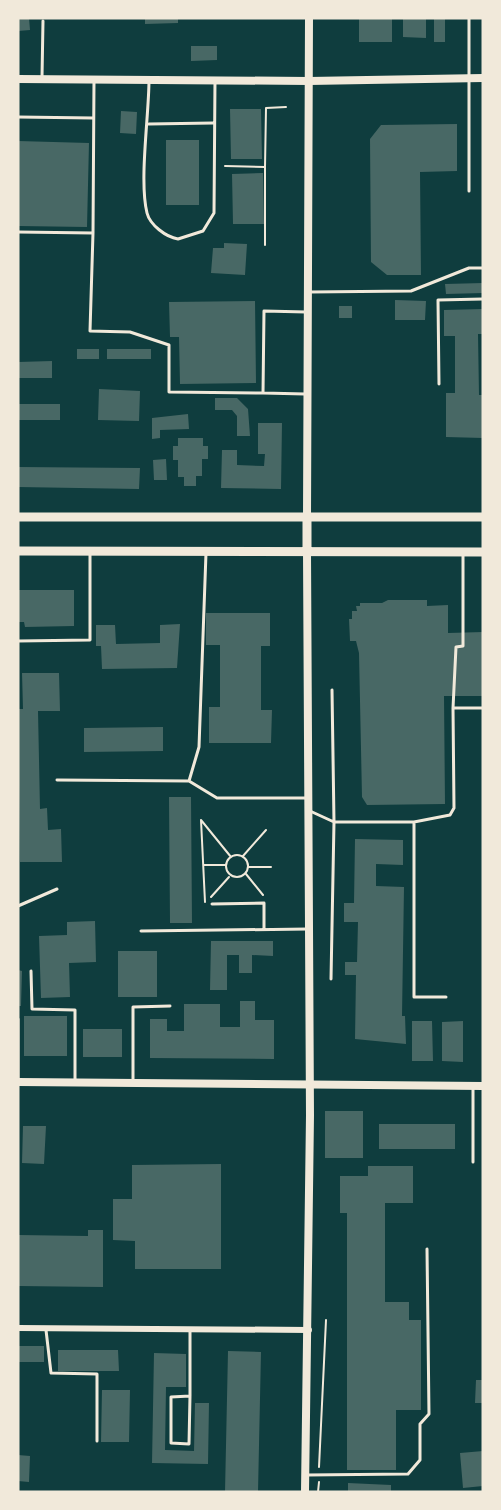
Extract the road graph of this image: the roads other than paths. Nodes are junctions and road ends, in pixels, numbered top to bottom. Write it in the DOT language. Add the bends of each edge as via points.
graph roads {
  1 [pos="309,18"];
  2 [pos="469,18"];
  3 [pos="43,21"];
  4 [pos="149,78"];
  5 [pos="468,78"];
  6 [pos="483,78"];
  7 [pos="18,79"];
  8 [pos="42,79"];
  9 [pos="94,79"];
  10 [pos="215,79"];
  11 [pos="309,81"];
  12 [pos="18,117"];
  13 [pos="93,118"];
  14 [pos="213,123"];
  15 [pos="149,124"];
  16 [pos="469,191"];
  17 [pos="18,232"];
  18 [pos="93,232"];
  19 [pos="483,268"];
  20 [pos="308,292"];
  21 [pos="483,299"];
  22 [pos="308,312"];
  23 [pos="439,384"];
  24 [pos="263,393"];
  25 [pos="307,394"];
  26 [pos="18,517"];
  27 [pos="483,517"];
  28 [pos="307,518"];
  29 [pos="18,551"];
  30 [pos="90,552"];
  31 [pos="307,552"];
  32 [pos="463,552"];
  33 [pos="483,552"];
  34 [pos="206,553"];
  35 [pos="18,641"];
  36 [pos="332,690"];
  37 [pos="453,708"];
  38 [pos="483,708"];
  39 [pos="57,780"];
  40 [pos="189,781"];
  41 [pos="307,798"];
  42 [pos="308,810"];
  43 [pos="334,822"];
  44 [pos="414,822"];
  45 [pos="57,889"];
  46 [pos="212,904"];
  47 [pos="18,906"];
  48 [pos="264,928"];
  49 [pos="308,929"];
  50 [pos="141,932"];
  51 [pos="32,971"];
  52 [pos="331,979"];
  53 [pos="446,997"];
  54 [pos="170,1006"];
  55 [pos="18,1019"];
  56 [pos="18,1082"];
  57 [pos="75,1082"];
  58 [pos="133,1083"];
  59 [pos="310,1084"];
  60 [pos="473,1086"];
  61 [pos="483,1086"];
  62 [pos="473,1162"];
  63 [pos="427,1249"];
  64 [pos="18,1328"];
  65 [pos="46,1328"];
  66 [pos="190,1329"];
  67 [pos="309,1330"];
  68 [pos="190,1396"];
  69 [pos="97,1441"];
  70 [pos="305,1475"];
  71 [pos="305,1492"];
  1 -- 11 [label="main road"];
  2 -- 5 [label="lane"];
  3 -- 8 [label="lane"];
  4 -- 9 [label="street"];
  4 -- 10 [label="street"];
  4 -- 15 [label="lane"];
  5 -- 6 [label="street"];
  5 -- 11 [label="street"];
  5 -- 16 [label="lane"];
  7 -- 8 [label="street"];
  8 -- 9 [label="street"];
  9 -- 13 [label="lane"];
  10 -- 11 [label="street"];
  10 -- 14 [label="lane"];
  11 -- 20 [label="main road"];
  12 -- 13 [label="lane"];
  13 -- 18 [label="lane"];
  14 -- 15 [label="lane"];
  14 -- 15 [label="lane" via="215,207 207,228 190,237 173,238 147,214"];
  17 -- 18 [label="lane"];
  18 -- 24 [label="lane" via="90,331 130,332 169,345 170,393"];
  19 -- 20 [label="lane" via="469,268 411,291"];
  20 -- 22 [label="main road"];
  21 -- 23 [label="lane" via="438,300"];
  22 -- 24 [label="lane" via="264,311"];
  22 -- 25 [label="main road"];
  24 -- 25 [label="lane"];
  25 -- 28 [label="main road"];
  26 -- 28 [label="main road"];
  27 -- 28 [label="main road"];
  28 -- 31 [label="main road"];
  29 -- 30 [label="main road"];
  30 -- 34 [label="main road"];
  30 -- 35 [label="lane" via="90,640"];
  31 -- 32 [label="main road"];
  31 -- 34 [label="main road"];
  31 -- 41 [label="main road"];
  32 -- 33 [label="main road"];
  32 -- 37 [label="lane" via="463,646 456,647"];
  34 -- 40 [label="lane" via="199,747"];
  36 -- 43 [label="lane"];
  37 -- 38 [label="lane"];
  37 -- 44 [label="lane" via="454,808 450,815"];
  39 -- 40 [label="lane"];
  40 -- 41 [label="lane" via="217,798"];
  41 -- 42 [label="main road"];
  42 -- 43 [label="lane"];
  42 -- 49 [label="main road"];
  43 -- 44 [label="lane"];
  43 -- 52 [label="lane"];
  44 -- 53 [label="lane" via="414,997"];
  45 -- 47 [label="lane"];
  46 -- 48 [label="lane" via="264,903"];
  48 -- 49 [label="lane"];
  48 -- 50 [label="lane"];
  49 -- 59 [label="main road"];
  51 -- 57 [label="lane" via="32,1009 75,1010"];
  54 -- 58 [label="lane" via="133,1007"];
  55 -- 56 [label="lane"];
  56 -- 57 [label="street"];
  57 -- 58 [label="street"];
  58 -- 59 [label="street"];
  59 -- 60 [label="street"];
  59 -- 67 [label="main road"];
  60 -- 61 [label="street"];
  60 -- 62 [label="lane"];
  63 -- 70 [label="lane" via="429,1414 420,1424 420,1460 408,1474"];
  64 -- 65 [label="street"];
  65 -- 66 [label="street"];
  65 -- 69 [label="lane" via="51,1373 97,1374"];
  66 -- 67 [label="street"];
  66 -- 68 [label="lane"];
  67 -- 70 [label="main road"];
  68 -- 68 [label="lane" via="171,1396 171,1443 189,1444"];
  70 -- 71 [label="main road"];
}
